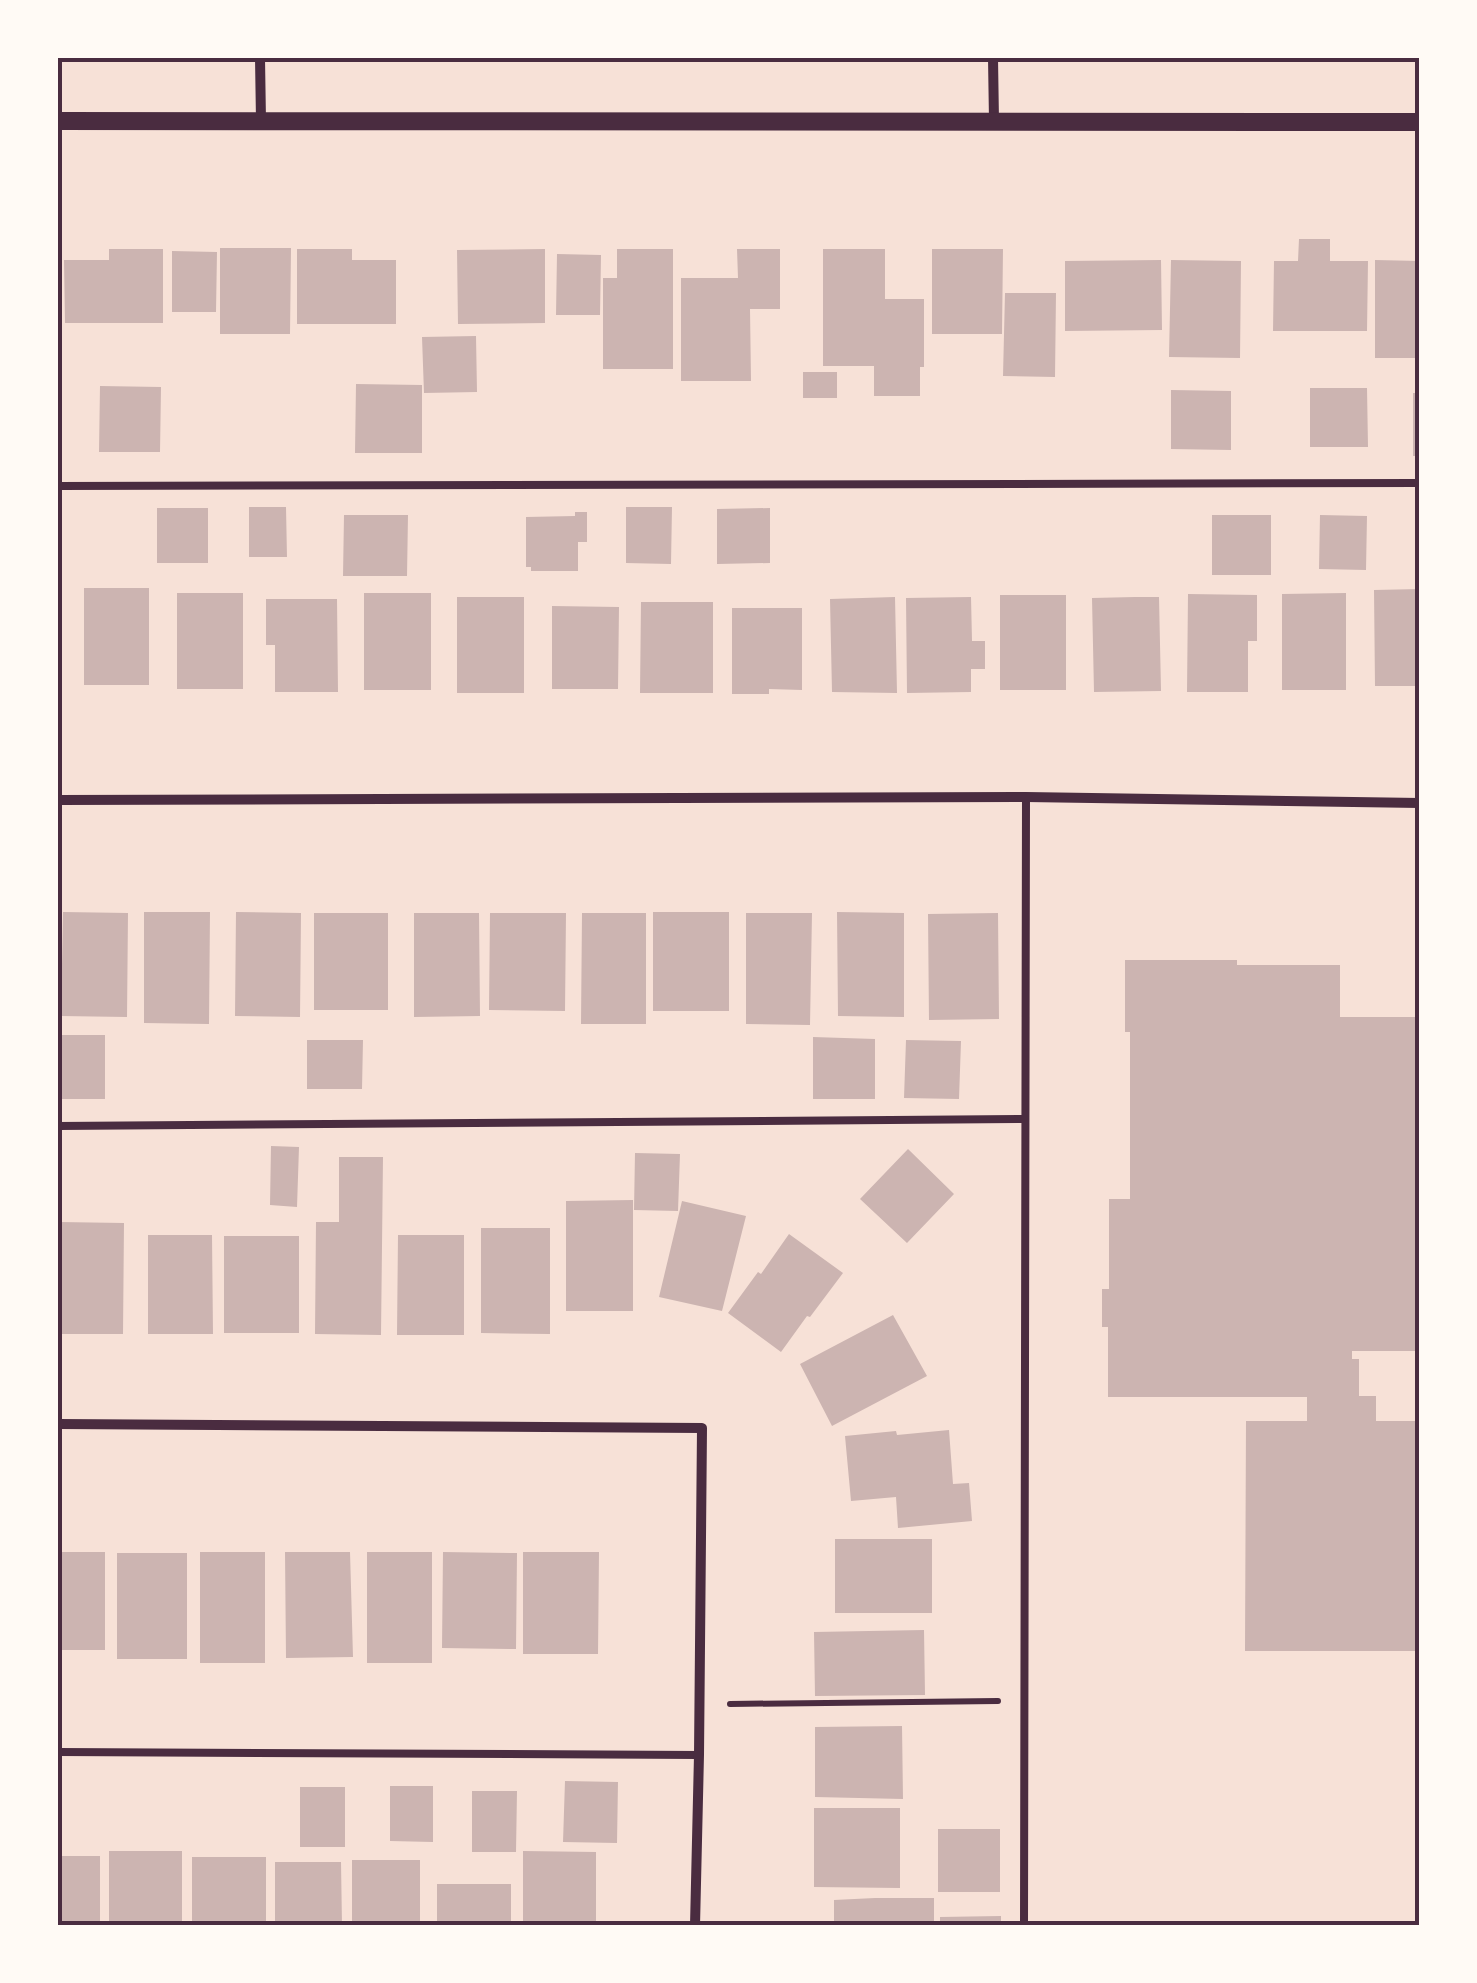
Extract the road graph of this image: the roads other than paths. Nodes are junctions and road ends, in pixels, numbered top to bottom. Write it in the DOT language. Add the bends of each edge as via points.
graph roads {
  1 [pos="260,58"];
  2 [pos="993,58"];
  3 [pos="58,121"];
  4 [pos="260,122"];
  5 [pos="994,122"];
  6 [pos="1420,122"];
  7 [pos="1420,482"];
  8 [pos="58,486"];
  9 [pos="1026,797"];
  10 [pos="58,800"];
  11 [pos="1420,803"];
  12 [pos="1026,1118"];
  13 [pos="58,1126"];
  14 [pos="58,1424"];
  15 [pos="58,1752"];
  16 [pos="699,1755"];
  17 [pos="695,1926"];
  18 [pos="1024,1926"];
  1 -- 4 [label="street"];
  2 -- 5 [label="street"];
  3 -- 4 [label="street"];
  4 -- 5 [label="street"];
  5 -- 6 [label="street"];
  7 -- 8 [label="lane"];
  9 -- 10 [label="street"];
  9 -- 11 [label="street"];
  9 -- 12 [label="lane"];
  12 -- 13 [label="lane"];
  12 -- 18 [label="lane"];
  14 -- 16 [label="street" via="702,1428"];
  15 -- 16 [label="lane"];
  16 -- 17 [label="street"];
}
